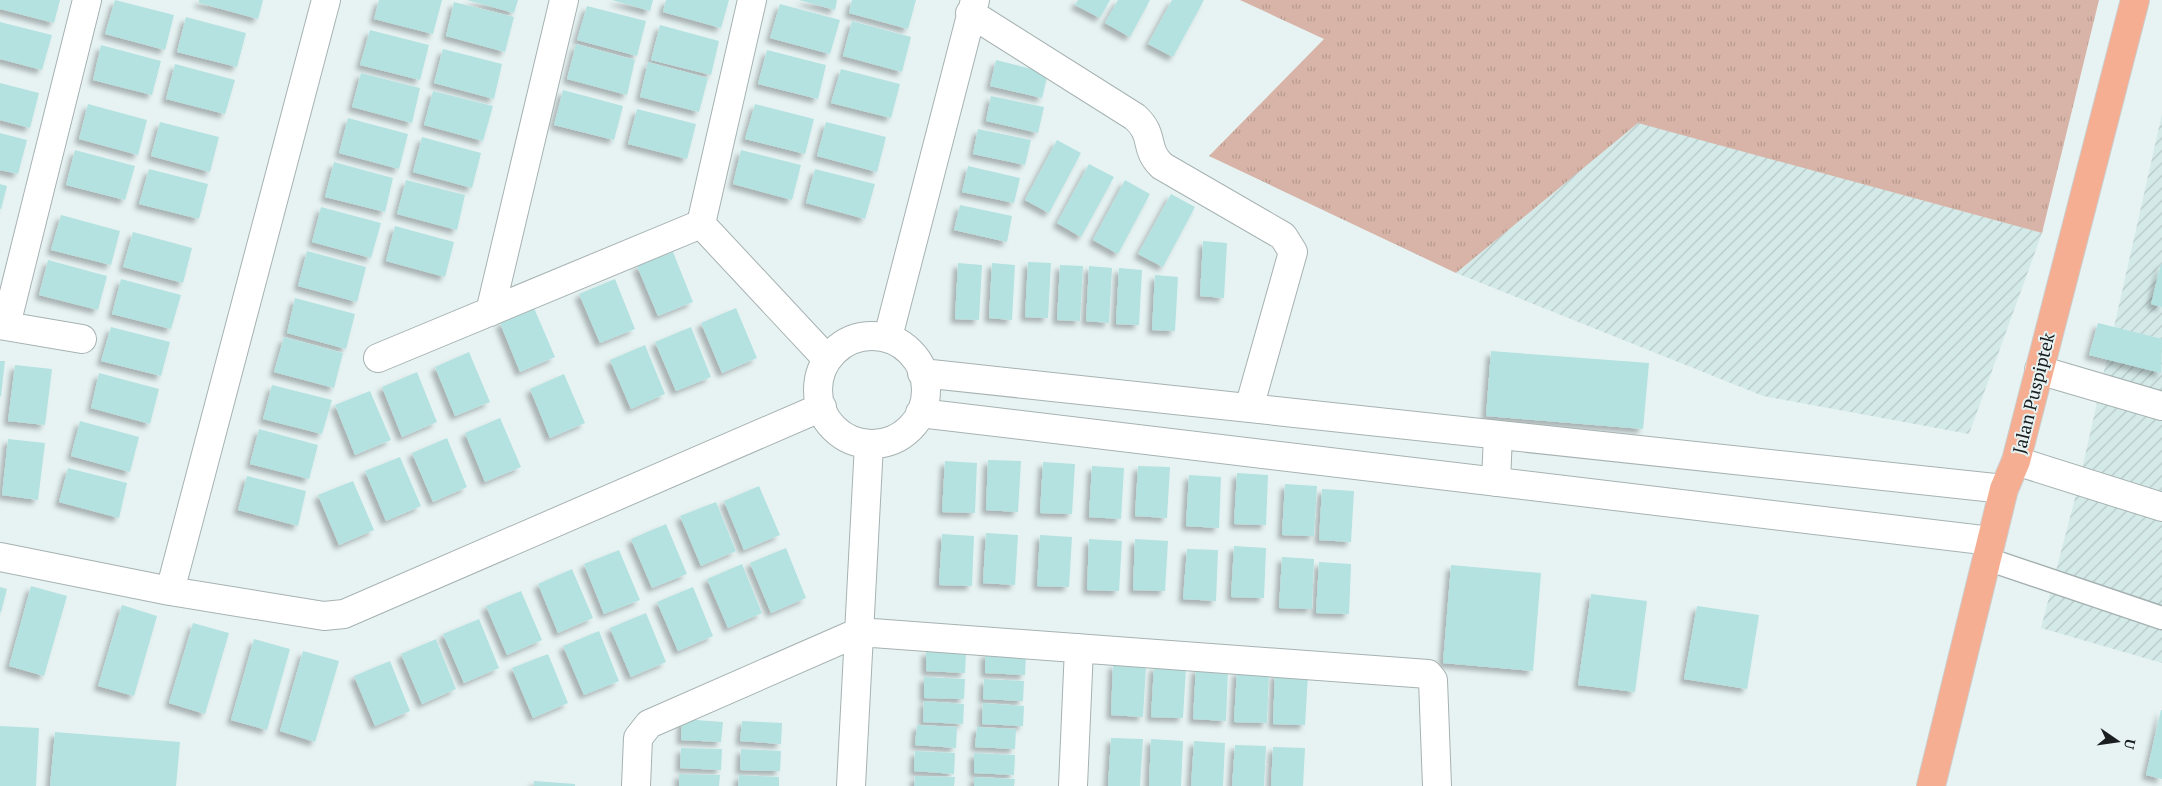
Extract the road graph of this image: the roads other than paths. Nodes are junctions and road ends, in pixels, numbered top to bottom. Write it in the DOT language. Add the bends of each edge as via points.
graph roads {
  1 [pos="87,0"];
  2 [pos="326,0"];
  3 [pos="564,0"];
  4 [pos="752,0"];
  5 [pos="2135,0"];
  6 [pos="972,6"];
  7 [pos="700,224"];
  8 [pos="490,312"];
  9 [pos="3,325"];
  10 [pos="888,337"];
  11 [pos="82,339"];
  12 [pos="378,358"];
  13 [pos="826,359"];
  14 [pos="2039,370"];
  15 [pos="922,373"];
  16 [pos="2162,406"];
  17 [pos="822,407"];
  18 [pos="1249,408"];
  19 [pos="920,413"];
  20 [pos="1498,435"];
  21 [pos="870,444"];
  22 [pos="2016,461"];
  23 [pos="1496,482"];
  24 [pos="2004,489"];
  25 [pos="2162,507"];
  26 [pos="1989,550"];
  27 [pos="0,557"];
  28 [pos="170,591"];
  29 [pos="2162,618"];
  30 [pos="859,632"];
  31 [pos="1079,648"];
  32 [pos="636,786"];
  33 [pos="851,786"];
  34 [pos="1073,786"];
  35 [pos="1437,786"];
  36 [pos="1931,786"];
  1 -- 9 [label="street"];
  2 -- 28 [label="street"];
  3 -- 8 [label="street"];
  4 -- 7 [label="street"];
  5 -- 14 [label="main road, Jalan Puspiptek"];
  6 -- 10 [label="street"];
  6 -- 18 [label="street" via="1144,124 1153,158 1162,166 1283,236 1289,244 1293,252"];
  7 -- 8 [label="street"];
  7 -- 13 [label="street"];
  8 -- 12 [label="street"];
  9 -- 11 [label="street"];
  10 -- 13 [label="street" via="854,338"];
  10 -- 15 [label="street" via="916,356"];
  13 -- 17 [label="street" via="817,392"];
  14 -- 16 [label="street"];
  14 -- 22 [label="main road, Jalan Puspiptek"];
  15 -- 18 [label="street"];
  15 -- 19 [label="street" via="928,388"];
  17 -- 21 [label="street" via="828,425 856,444"];
  17 -- 28 [label="street" via="344,614 324,616"];
  18 -- 20 [label="street"];
  19 -- 21 [label="street" via="918,422 890,443"];
  19 -- 23 [label="street"];
  20 -- 23 [label="street"];
  20 -- 24 [label="street"];
  21 -- 30 [label="street"];
  22 -- 24 [label="main road, Jalan Puspiptek"];
  22 -- 25 [label="street"];
  23 -- 26 [label="street"];
  24 -- 26 [label="main road, Jalan Puspiptek"];
  26 -- 29 [label="lane"];
  26 -- 36 [label="main road, Jalan Puspiptek"];
  27 -- 28 [label="street"];
  30 -- 31 [label="street"];
  30 -- 32 [label="street" via="649,724 638,738"];
  30 -- 33 [label="street"];
  31 -- 34 [label="street"];
  31 -- 35 [label="street" via="1428,674 1433,680"];
}
